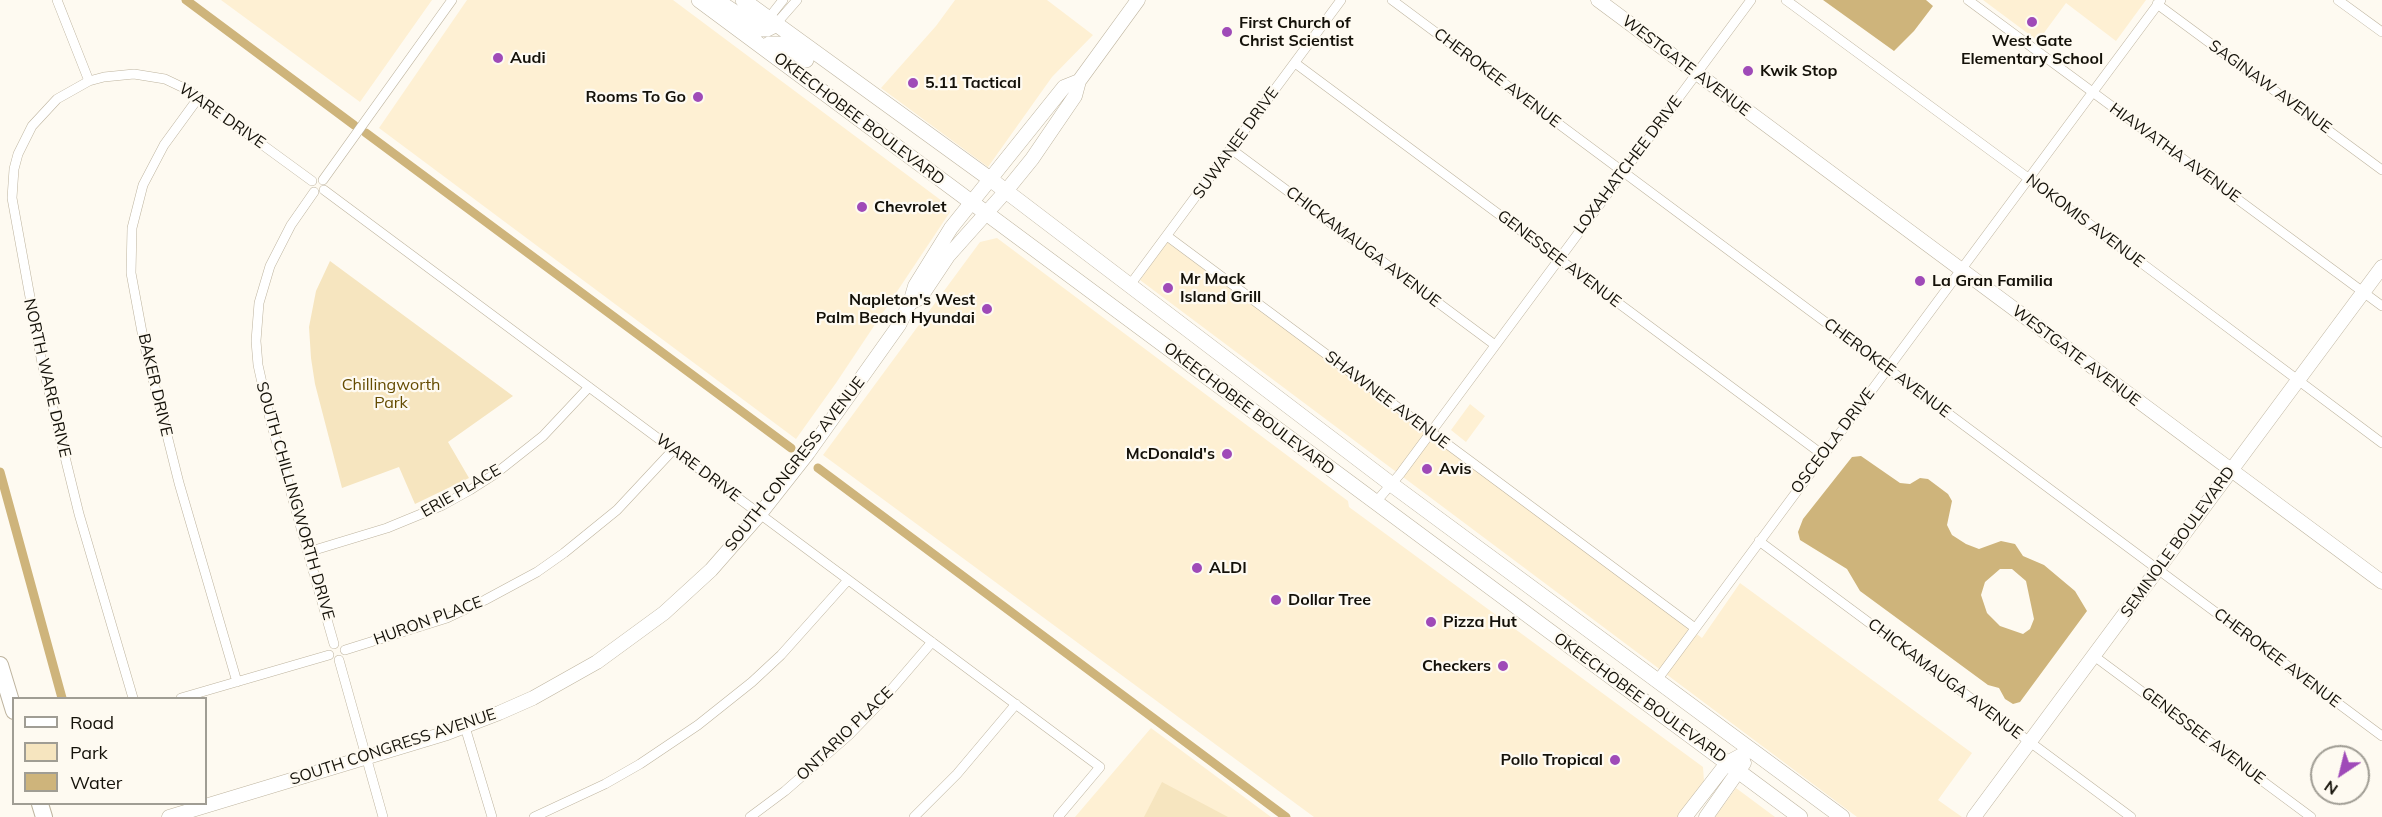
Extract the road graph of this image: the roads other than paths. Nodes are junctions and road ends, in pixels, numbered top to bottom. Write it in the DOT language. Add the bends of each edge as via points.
graph roads {
  1 [pos="57,0"];
  2 [pos="452,0"];
  3 [pos="699,0"];
  4 [pos="716,0"];
  5 [pos="743,0"];
  6 [pos="783,0"];
  7 [pos="796,0"];
  8 [pos="1138,0"];
  9 [pos="1341,0"];
  10 [pos="1392,0"];
  11 [pos="1598,0"];
  12 [pos="1751,0"];
  13 [pos="1786,0"];
  14 [pos="1968,0"];
  15 [pos="2338,0"];
  16 [pos="2159,2"];
  17 [pos="772,22"];
  18 [pos="2382,32"];
  19 [pos="764,48"];
  20 [pos="1295,63"];
  21 [pos="834,67"];
  22 [pos="1696,73"];
  23 [pos="88,81"];
  24 [pos="1078,81"];
  25 [pos="2092,92"];
  26 [pos="199,97"];
  27 [pos="1231,149"];
  28 [pos="2382,170"];
  29 [pos="1623,172"];
  30 [pos="2028,178"];
  31 [pos="990,179"];
  32 [pos="323,180"];
  33 [pos="312,181"];
  34 [pos="319,191"];
  35 [pos="1006,191"];
  36 [pos="970,202"];
  37 [pos="986,213"];
  38 [pos="1167,236"];
  39 [pos="1559,259"];
  40 [pos="2382,267"];
  41 [pos="1960,269"];
  42 [pos="1130,285"];
  43 [pos="2363,292"];
  44 [pos="910,303"];
  45 [pos="2382,306"];
  46 [pos="1495,345"];
  47 [pos="1887,368"];
  48 [pos="2297,381"];
  49 [pos="589,387"];
  50 [pos="1431,432"];
  51 [pos="2382,443"];
  52 [pos="673,450"];
  53 [pos="1823,455"];
  54 [pos="2231,470"];
  55 [pos="1391,484"];
  56 [pos="1375,503"];
  57 [pos="760,514"];
  58 [pos="1759,541"];
  59 [pos="308,552"];
  60 [pos="2158,569"];
  61 [pos="848,580"];
  62 [pos="2382,582"];
  63 [pos="1695,628"];
  64 [pos="932,642"];
  65 [pos="334,644"];
  66 [pos="345,650"];
  67 [pos="329,655"];
  68 [pos="2094,656"];
  69 [pos="339,660"];
  70 [pos="0,665"];
  71 [pos="1657,680"];
  72 [pos="237,682"];
  73 [pos="132,697"];
  74 [pos="188,697"];
  75 [pos="12,704"];
  76 [pos="1016,705"];
  77 [pos="465,727"];
  78 [pos="2382,736"];
  79 [pos="2030,742"];
  80 [pos="1751,750"];
  81 [pos="365,757"];
  82 [pos="1734,767"];
  83 [pos="169,817"];
  84 [pos="382,817"];
  85 [pos="492,817"];
  86 [pos="534,817"];
  87 [pos="750,817"];
  88 [pos="914,817"];
  89 [pos="1058,817"];
  90 [pos="1685,817"];
  91 [pos="1707,817"];
  92 [pos="1800,817"];
  93 [pos="1842,817"];
  94 [pos="1974,817"];
  95 [pos="2131,817"];
  96 [pos="2311,817"];
  1 -- 23 [label="street"];
  2 -- 32 [label="street"];
  3 -- 19 [label="main road, OKEECHOBEE BOULEVARD"];
  4 -- 17 [label="main road" via="760,28 767,29"];
  5 -- 17 [label="main road, OKEECHOBEE BOULEVARD"];
  6 -- 17 [label="street"];
  7 -- 17 [label="street"];
  8 -- 24 [label="street"];
  9 -- 20 [label="street, SUWANEE DRIVE"];
  10 -- 29 [label="street, CHEROKEE AVENUE"];
  11 -- 22 [label="street, WESTGATE AVENUE"];
  12 -- 22 [label="street, LOXAHATCHEE DRIVE"];
  13 -- 30 [label="street, NOKOMIS AVENUE"];
  14 -- 25 [label="street, HIAWATHA AVENUE"];
  15 -- 18 [label="street"];
  16 -- 25 [label="street, OSCEOLA DRIVE"];
  16 -- 28 [label="street, SAGINAW AVENUE"];
  17 -- 21 [label="main road, OKEECHOBEE BOULEVARD"];
  19 -- 21 [label="main road" via="779,44 816,67"];
  19 -- 36 [label="main road, OKEECHOBEE BOULEVARD"];
  20 -- 27 [label="street, SUWANEE DRIVE"];
  20 -- 39 [label="street, GENESSEE AVENUE"];
  21 -- 31 [label="main road, OKEECHOBEE BOULEVARD"];
  22 -- 29 [label="street, LOXAHATCHEE DRIVE"];
  22 -- 41 [label="street, WESTGATE AVENUE"];
  23 -- 26 [label="street, WARE DRIVE" via="119,74 150,76 172,82"];
  23 -- 73 [label="street, NORTH WARE DRIVE" via="57,99 32,126 18,154 12,198 27,291 60,443"];
  24 -- 31 [label="street, SOUTH CONGRESS AVENUE" via="1064,87"];
  24 -- 35 [label="street, SOUTH CONGRESS AVENUE" via="1069,106"];
  25 -- 30 [label="street, OSCEOLA DRIVE"];
  25 -- 43 [label="street, HIAWATHA AVENUE"];
  26 -- 33 [label="street, WARE DRIVE"];
  26 -- 72 [label="street, BAKER DRIVE" via="164,145 143,184 132,228 131,273 170,450"];
  27 -- 38 [label="street, SUWANEE DRIVE"];
  27 -- 46 [label="street, CHICKAMAUGA AVENUE"];
  29 -- 39 [label="street, LOXAHATCHEE DRIVE"];
  29 -- 47 [label="street, CHEROKEE AVENUE"];
  30 -- 41 [label="street, OSCEOLA DRIVE"];
  30 -- 48 [label="street, NOKOMIS AVENUE"];
  31 -- 35 [label="main road, OKEECHOBEE BOULEVARD"];
  31 -- 36 [label="street, SOUTH CONGRESS AVENUE"];
  32 -- 33 [label="street"];
  32 -- 34 [label="street" via="326,184"];
  33 -- 34 [label="street" via="311,187"];
  34 -- 49 [label="street, WARE DRIVE"];
  34 -- 59 [label="street, SOUTH CHILLINGWORTH DRIVE" via="291,225 270,266 259,303 256,341 262,388"];
  35 -- 37 [label="street, SOUTH CONGRESS AVENUE"];
  35 -- 42 [label="main road, OKEECHOBEE BOULEVARD"];
  36 -- 37 [label="main road, OKEECHOBEE BOULEVARD"];
  36 -- 44 [label="street, SOUTH CONGRESS AVENUE" via="915,286"];
  37 -- 44 [label="street, SOUTH CONGRESS AVENUE" via="948,256 920,298"];
  37 -- 56 [label="main road, OKEECHOBEE BOULEVARD"];
  38 -- 42 [label="street, SUWANEE DRIVE"];
  38 -- 50 [label="street, SHAWNEE AVENUE"];
  39 -- 46 [label="street, LOXAHATCHEE DRIVE"];
  39 -- 53 [label="street, GENESSEE AVENUE"];
  40 -- 43 [label="street, SEMINOLE BOULEVARD"];
  41 -- 47 [label="street, OSCEOLA DRIVE"];
  41 -- 54 [label="street, WESTGATE AVENUE"];
  42 -- 55 [label="main road, OKEECHOBEE BOULEVARD"];
  43 -- 45 [label="street, HIAWATHA AVENUE"];
  43 -- 48 [label="street, SEMINOLE BOULEVARD"];
  44 -- 57 [label="street, SOUTH CONGRESS AVENUE" via="899,325"];
  46 -- 50 [label="street, LOXAHATCHEE DRIVE"];
  47 -- 53 [label="street, OSCEOLA DRIVE"];
  47 -- 60 [label="street, CHEROKEE AVENUE"];
  48 -- 51 [label="street, NOKOMIS AVENUE"];
  48 -- 54 [label="street, SEMINOLE BOULEVARD"];
  49 -- 52 [label="street, WARE DRIVE"];
  49 -- 59 [label="street, ERIE PLACE" via="520,456 470,490 387,528"];
  50 -- 55 [label="street, LOXAHATCHEE DRIVE"];
  50 -- 63 [label="street, SHAWNEE AVENUE"];
  52 -- 57 [label="street, WARE DRIVE"];
  52 -- 66 [label="street, HURON PLACE" via="616,510 537,572 447,618"];
  53 -- 58 [label="street, OSCEOLA DRIVE"];
  54 -- 60 [label="street, SEMINOLE BOULEVARD"];
  54 -- 62 [label="street, WESTGATE AVENUE"];
  55 -- 56 [label="street, LOXAHATCHEE DRIVE"];
  55 -- 71 [label="main road, OKEECHOBEE BOULEVARD"];
  56 -- 82 [label="main road, OKEECHOBEE BOULEVARD"];
  57 -- 61 [label="street, WARE DRIVE"];
  57 -- 77 [label="street, SOUTH CONGRESS AVENUE" via="711,570 635,636 565,681"];
  58 -- 63 [label="street, OSCEOLA DRIVE"];
  58 -- 79 [label="street, CHICKAMAUGA AVENUE"];
  59 -- 65 [label="street, SOUTH CHILLINGWORTH DRIVE"];
  60 -- 68 [label="street, SEMINOLE BOULEVARD"];
  60 -- 78 [label="street, CHEROKEE AVENUE"];
  61 -- 64 [label="street, WARE DRIVE"];
  61 -- 86 [label="street" via="781,655 698,726 605,784"];
  63 -- 71 [label="street, OSCEOLA DRIVE"];
  64 -- 76 [label="street, WARE DRIVE"];
  64 -- 87 [label="street, ONTARIO PLACE" via="849,735"];
  65 -- 66 [label="street"];
  65 -- 67 [label="street"];
  66 -- 69 [label="street"];
  67 -- 69 [label="street"];
  67 -- 72 [label="street"];
  68 -- 79 [label="street, SEMINOLE BOULEVARD"];
  68 -- 96 [label="street, GENESSEE AVENUE"];
  69 -- 81 [label="street"];
  70 -- 75 [label="highway"];
  71 -- 80 [label="main road, OKEECHOBEE BOULEVARD"];
  72 -- 74 [label="street"];
  76 -- 88 [label="street"];
  76 -- 89 [label="street, WARE DRIVE" via="1100,767"];
  77 -- 81 [label="street, SOUTH CONGRESS AVENUE"];
  77 -- 85 [label="street"];
  79 -- 94 [label="street, SEMINOLE BOULEVARD"];
  79 -- 95 [label="street, CHICKAMAUGA AVENUE"];
  80 -- 82 [label="street"];
  80 -- 93 [label="main road, OKEECHOBEE BOULEVARD"];
  81 -- 83 [label="street, SOUTH CONGRESS AVENUE"];
  81 -- 84 [label="street"];
  82 -- 90 [label="street"];
  82 -- 91 [label="street"];
  82 -- 92 [label="main road, OKEECHOBEE BOULEVARD"];
}
